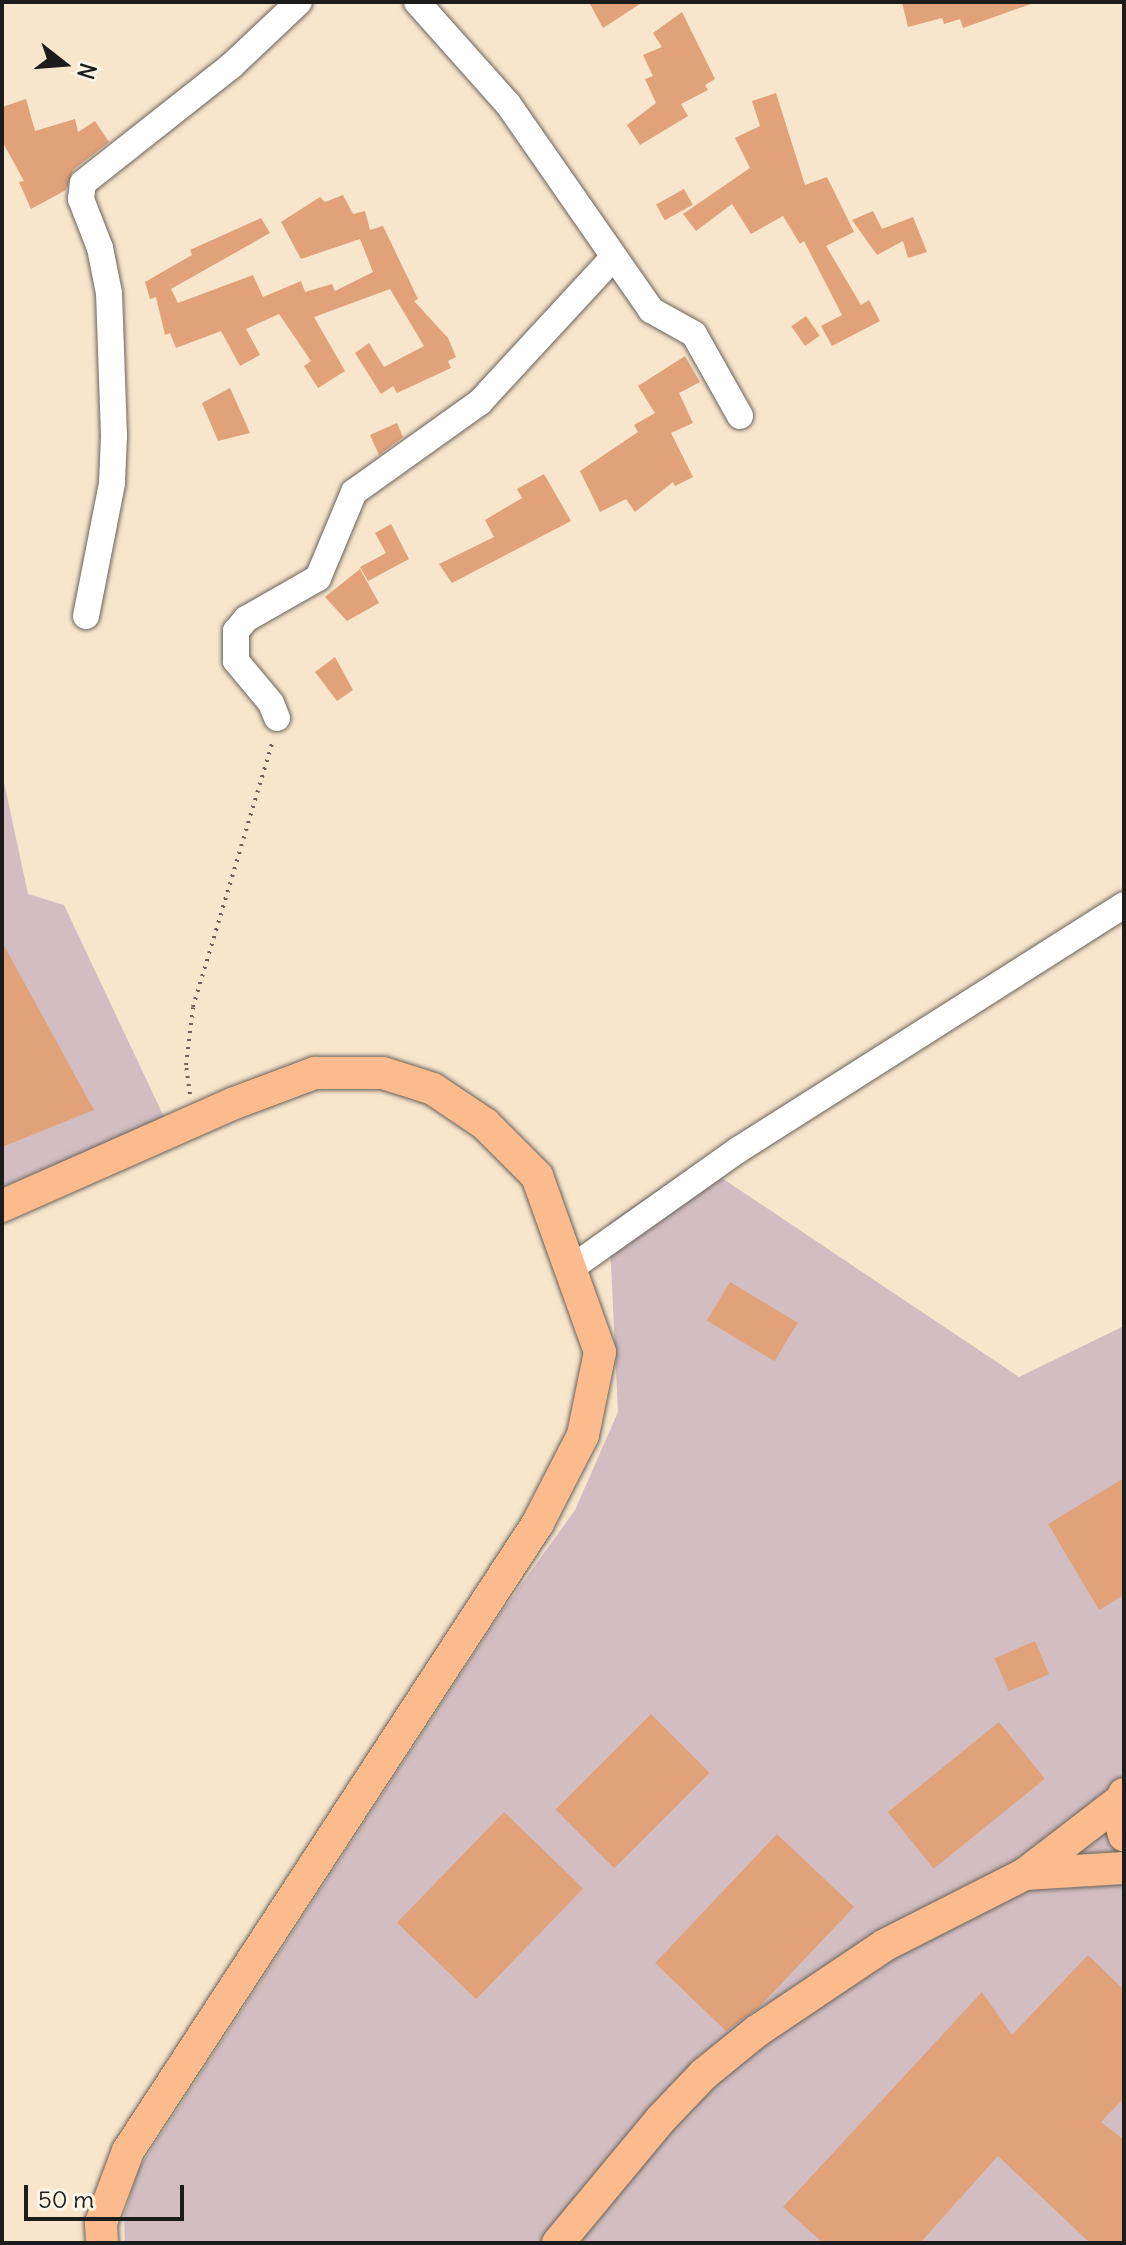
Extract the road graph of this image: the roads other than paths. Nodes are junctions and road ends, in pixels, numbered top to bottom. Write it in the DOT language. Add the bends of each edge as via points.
graph roads {
  1 [pos="299,2"];
  2 [pos="417,2"];
  3 [pos="613,258"];
  4 [pos="740,416"];
  5 [pos="86,616"];
  6 [pos="277,718"];
  7 [pos="1124,905"];
  8 [pos="2,1206"];
  9 [pos="570,1269"];
  10 [pos="1123,1797"];
  11 [pos="1124,1835"];
  12 [pos="1124,1868"];
  13 [pos="1025,1874"];
  14 [pos="102,2243"];
  15 [pos="558,2243"];
  1 -- 5 [label="street" via="231,66 83,183 81,199 100,248 109,293 114,436 112,483"];
  2 -- 3 [label="street" via="508,104"];
  3 -- 4 [label="street" via="651,310 694,334"];
  3 -- 6 [label="street" via="480,402 354,492 318,578 246,619 236,631 236,661"];
  7 -- 9 [label="street" via="738,1150"];
  8 -- 9 [label="main road" via="194,1120 315,1073 383,1073 433,1089 485,1124 537,1176"];
  9 -- 14 [label="main road" via="600,1352 583,1435 538,1523 128,2151 101,2223"];
  10 -- 11 [label="main road"];
  10 -- 13 [label="main road"];
  12 -- 13 [label="main road"];
  13 -- 15 [label="main road" via="885,1945 757,2031 704,2074 661,2119"];
}
